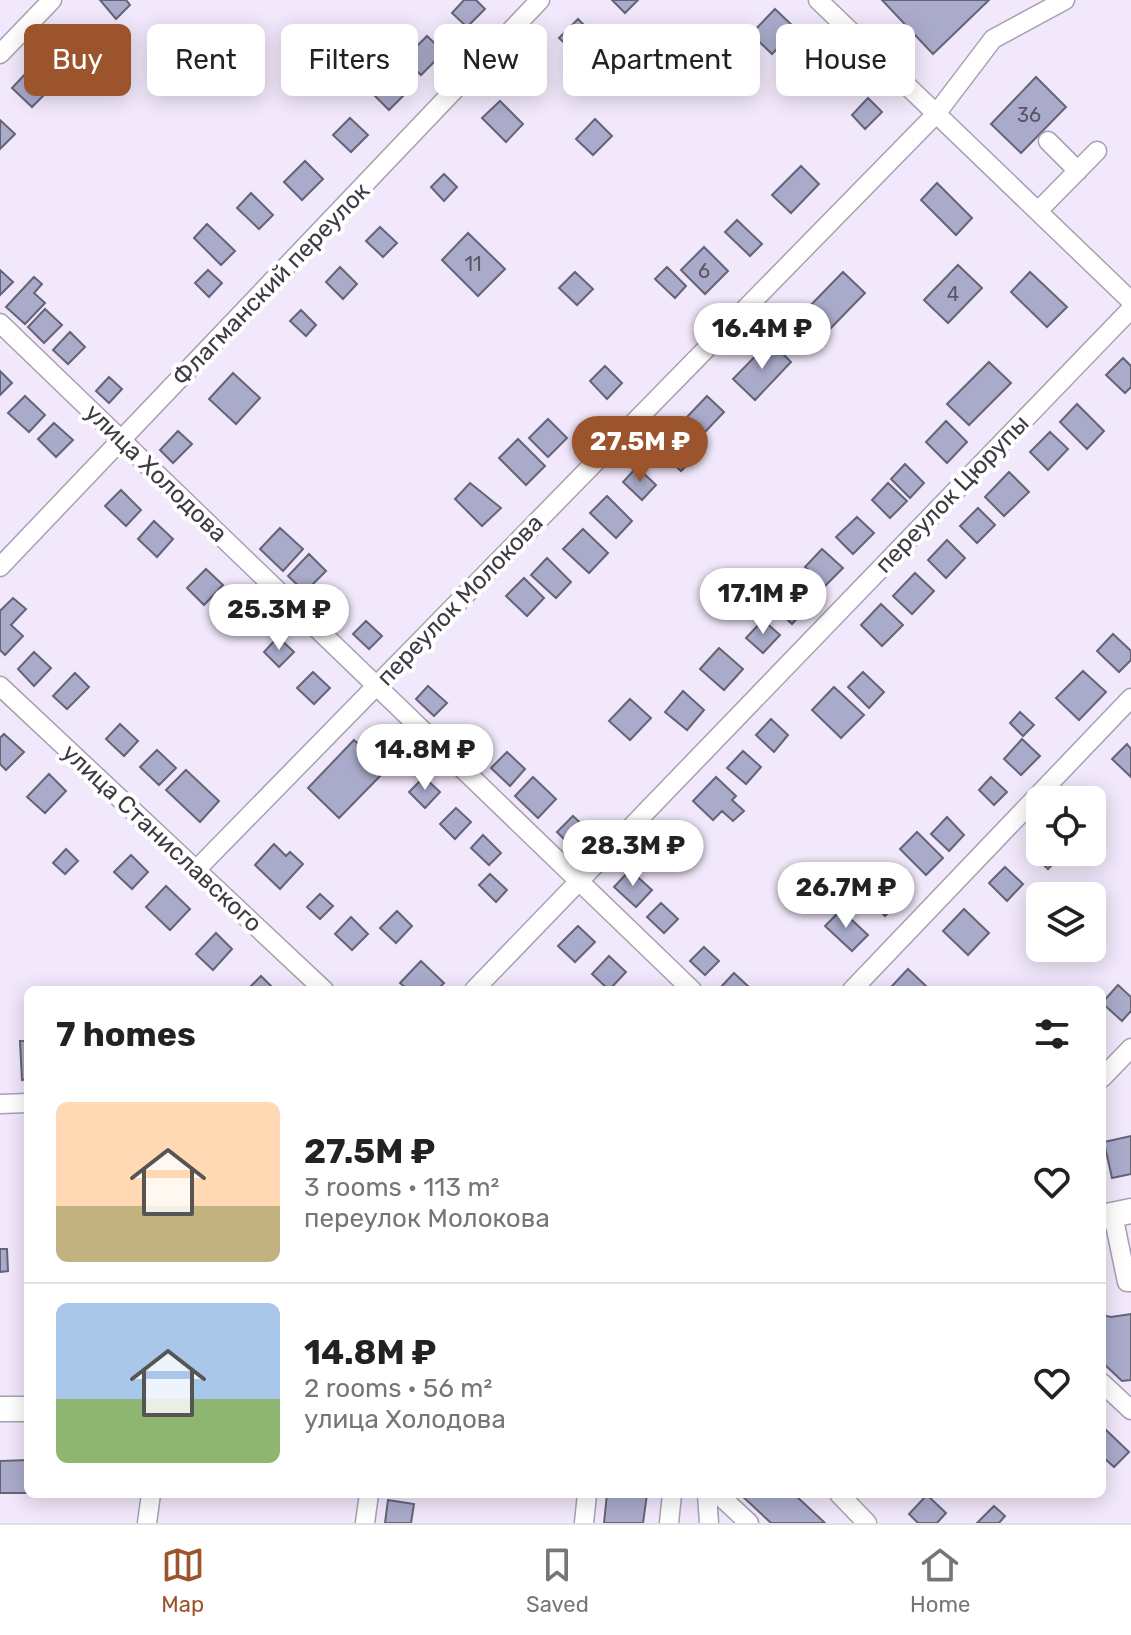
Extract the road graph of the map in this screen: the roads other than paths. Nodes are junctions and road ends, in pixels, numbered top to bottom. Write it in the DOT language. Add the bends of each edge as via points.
graph roads {
  1 [pos="52,0"];
  2 [pos="540,0"];
  3 [pos="818,0"];
  4 [pos="1060,1"];
  5 [pos="0,54"];
  6 [pos="936,114"];
  7 [pos="1048,141"];
  8 [pos="1097,151"];
  9 [pos="1078,171"];
  10 [pos="1038,211"];
  11 [pos="1131,301"];
  12 [pos="1131,309"];
  13 [pos="0,323"];
  14 [pos="122,440"];
  15 [pos="0,567"];
  16 [pos="0,686"];
  17 [pos="377,686"];
  18 [pos="1131,698"];
  19 [pos="197,869"];
  20 [pos="579,881"];
  21 [pos="320,986"];
  22 [pos="478,986"];
  23 [pos="688,986"];
  24 [pos="856,986"];
  25 [pos="1131,1048"];
  26 [pos="1106,1074"];
  27 [pos="24,1103"];
  28 [pos="0,1104"];
  29 [pos="1115,1214"];
  30 [pos="1131,1282"];
  31 [pos="1106,1387"];
  32 [pos="0,1409"];
  33 [pos="24,1409"];
  34 [pos="1131,1410"];
  35 [pos="150,1498"];
  36 [pos="368,1498"];
  37 [pos="587,1498"];
  38 [pos="672,1498"];
  39 [pos="707,1498"];
  40 [pos="722,1498"];
  41 [pos="843,1498"];
  42 [pos="147,1523"];
  43 [pos="365,1523"];
  44 [pos="584,1523"];
  45 [pos="669,1523"];
  46 [pos="709,1523"];
  47 [pos="749,1523"];
  48 [pos="867,1523"];
  1 -- 5 [label="street"];
  2 -- 14 [label="street, Флагманский переулок"];
  3 -- 6 [label="street"];
  4 -- 6 [label="street, переулок Молокова" via="993,39"];
  6 -- 10 [label="street"];
  6 -- 17 [label="street, переулок Молокова"];
  7 -- 9 [label="street"];
  8 -- 9 [label="street"];
  9 -- 10 [label="street"];
  10 -- 11 [label="street"];
  12 -- 20 [label="street, переулок Цюрупы"];
  13 -- 14 [label="street, улица Холодова"];
  14 -- 15 [label="street, Флагманский переулок"];
  14 -- 17 [label="street, улица Холодова"];
  16 -- 19 [label="street, улица Станиславского"];
  17 -- 19 [label="street, переулок Молокова"];
  17 -- 20 [label="street, улица Холодова"];
  18 -- 24 [label="street"];
  19 -- 21 [label="street, улица Станиславского"];
  20 -- 22 [label="street, переулок Цюрупы"];
  20 -- 23 [label="street, улица Холодова"];
  25 -- 26 [label="street"];
  27 -- 28 [label="street"];
  29 -- 30 [label="street"];
  31 -- 34 [label="street"];
  32 -- 33 [label="main road"];
  35 -- 42 [label="street"];
  36 -- 43 [label="street"];
  37 -- 44 [label="street"];
  38 -- 45 [label="street"];
  39 -- 46 [label="street"];
  40 -- 47 [label="street"];
  41 -- 48 [label="street"];
}
